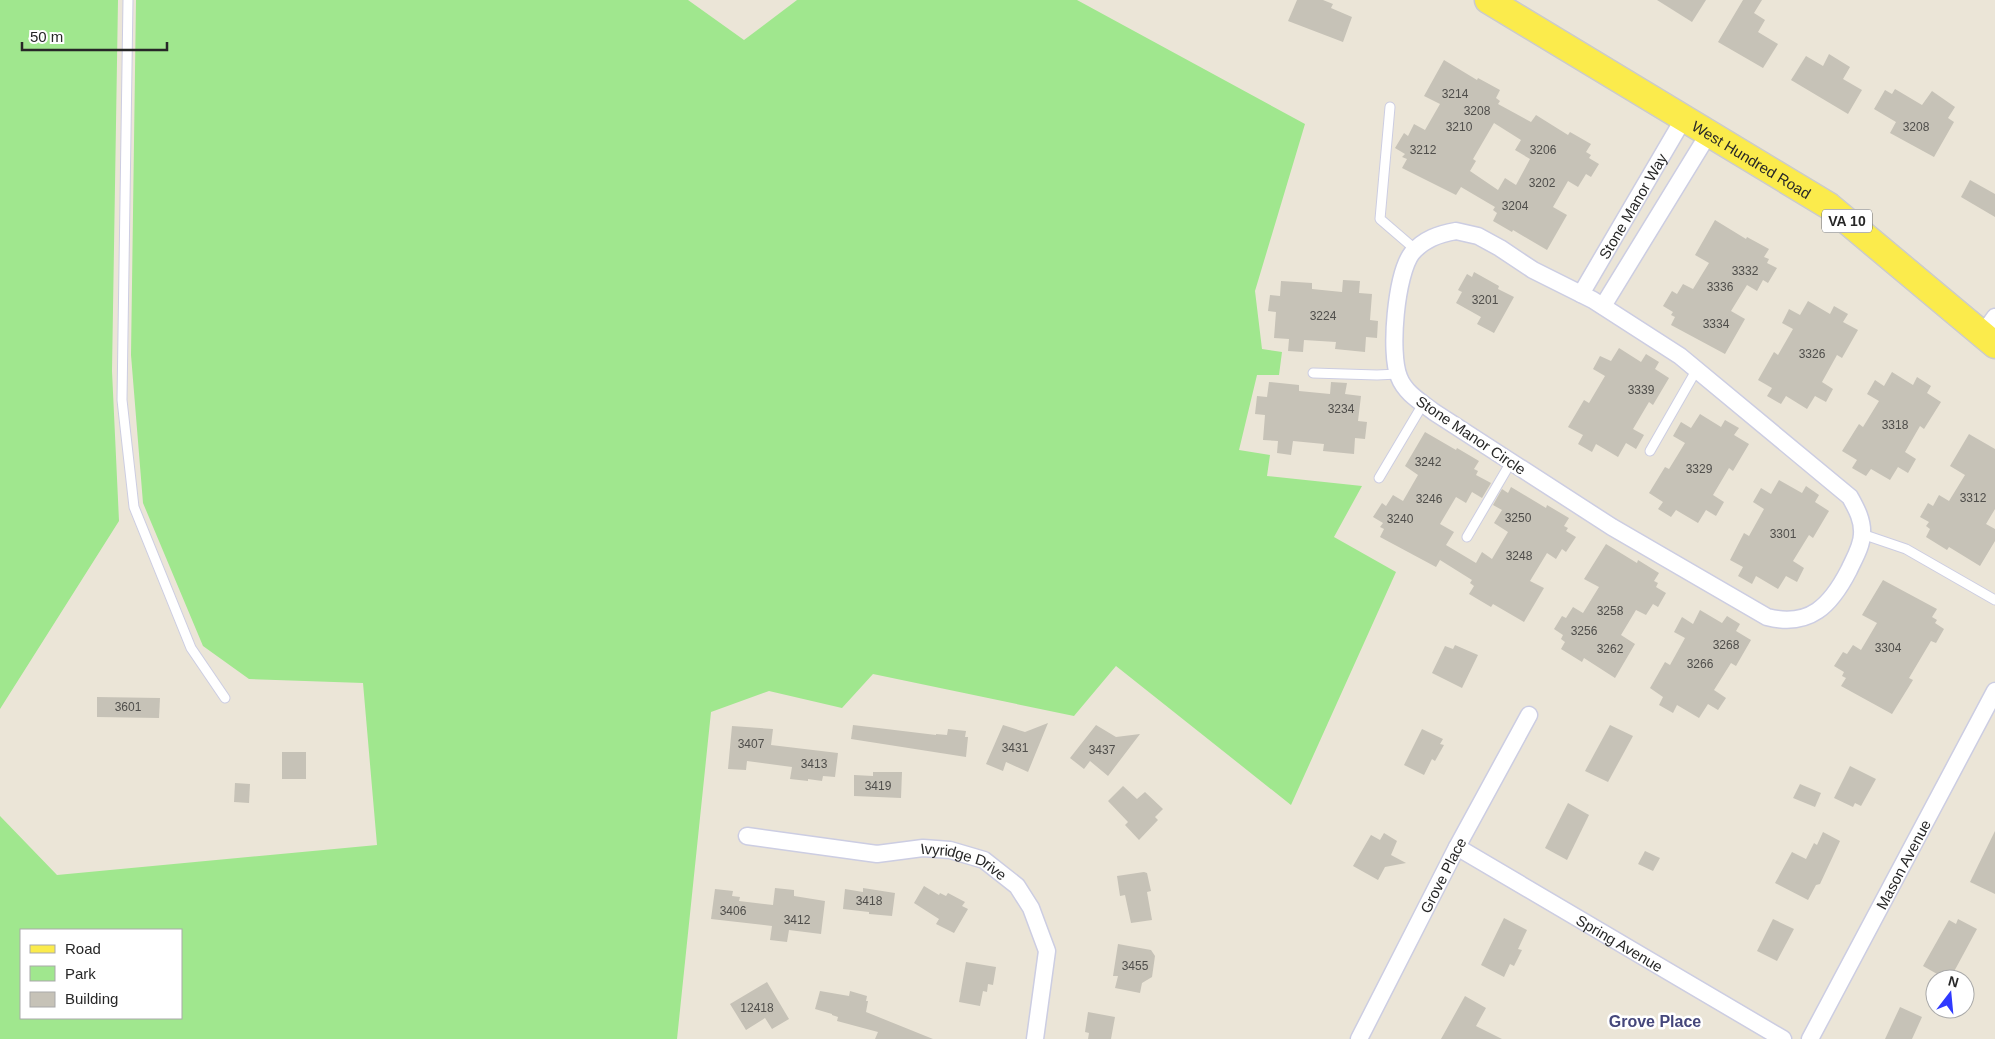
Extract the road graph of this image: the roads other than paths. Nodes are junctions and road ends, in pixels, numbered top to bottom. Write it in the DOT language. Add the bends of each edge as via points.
graph roads {
  1 [pos="128,0"];
  2 [pos="1488,0"];
  3 [pos="1390,107"];
  4 [pos="1684,118"];
  5 [pos="1709,133"];
  6 [pos="1416,250"];
  7 [pos="1582,294"];
  8 [pos="1603,306"];
  9 [pos="1991,332"];
  10 [pos="1697,369"];
  11 [pos="1313,373"];
  12 [pos="1398,374"];
  13 [pos="1423,404"];
  14 [pos="1650,451"];
  15 [pos="1511,462"];
  16 [pos="1379,478"];
  17 [pos="1862,534"];
  18 [pos="1467,536"];
  19 [pos="1995,600"];
  20 [pos="1995,691"];
  21 [pos="225,698"];
  22 [pos="1530,715"];
  23 [pos="747,836"];
  24 [pos="1457,847"];
  25 [pos="1036,1039"];
  26 [pos="1359,1039"];
  27 [pos="1783,1039"];
  28 [pos="1810,1039"];
  1 -- 21 [label="lane" via="122,400 134,507 191,648"];
  2 -- 4 [label="main road, West Hundred Road / VA 10"];
  3 -- 6 [label="lane" via="1380,219"];
  4 -- 5 [label="main road, West Hundred Road / VA 10"];
  4 -- 7 [label="street, Stone Manor Way"];
  5 -- 8 [label="street, Stone Manor Way"];
  5 -- 9 [label="main road, West Hundred Road / VA 10" via="1829,206"];
  6 -- 7 [label="street, Stone Manor Circle" via="1439,234 1462,232 1478,236 1533,270"];
  6 -- 12 [label="street, Stone Manor Circle" via="1404,268 1399,293 1394,340 1394,363"];
  7 -- 8 [label="street, Stone Manor Circle"];
  8 -- 10 [label="street, Stone Manor Circle"];
  10 -- 14 [label="lane"];
  10 -- 17 [label="street, Stone Manor Circle" via="1850,498 1859,513"];
  11 -- 12 [label="lane"];
  12 -- 13 [label="street, Stone Manor Circle" via="1409,392"];
  13 -- 15 [label="street, Stone Manor Circle"];
  13 -- 16 [label="lane"];
  15 -- 17 [label="street, Stone Manor Circle" via="1612,527 1768,617 1777,619 1797,619 1824,607 1842,584"];
  15 -- 18 [label="lane"];
  17 -- 19 [label="lane" via="1906,549"];
  20 -- 28 [label="street, Mason Avenue"];
  22 -- 24 [label="street, Grove Place"];
  23 -- 25 [label="street, Ivyridge Drive" via="877,854 923,848 950,850 984,860 1017,886 1031,908 1047,951"];
  24 -- 26 [label="street, Grove Place"];
  24 -- 27 [label="street, Spring Avenue"];
}
